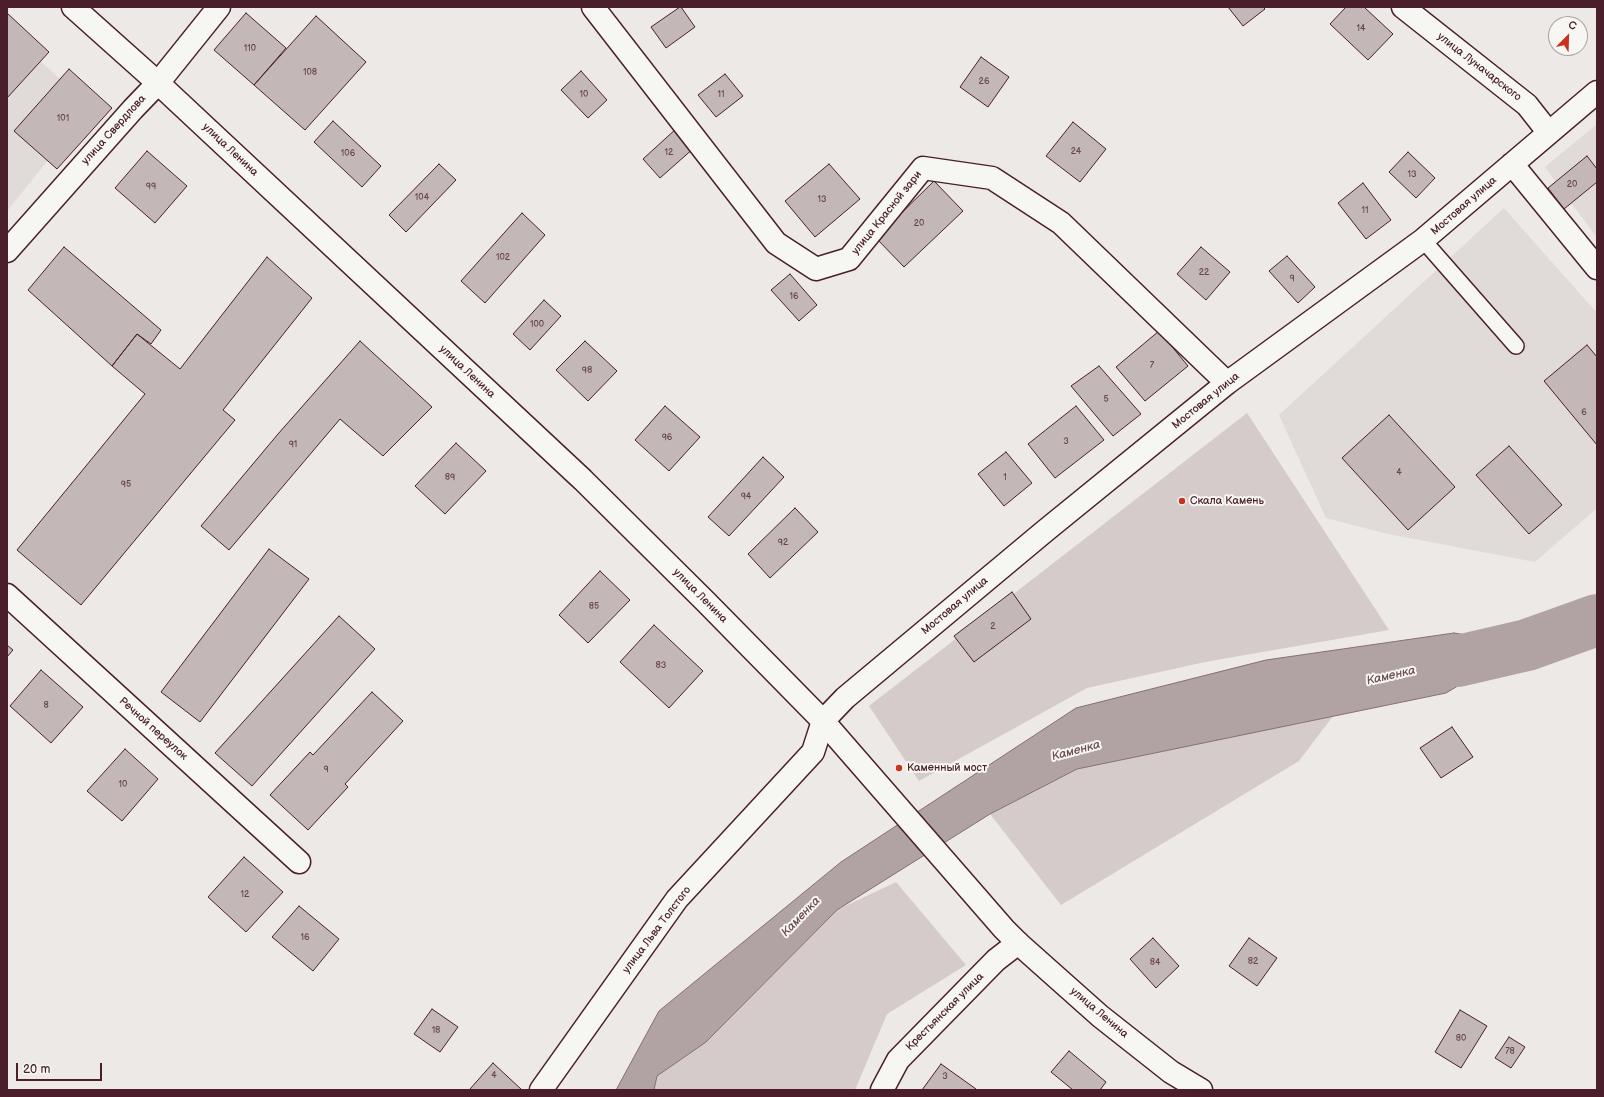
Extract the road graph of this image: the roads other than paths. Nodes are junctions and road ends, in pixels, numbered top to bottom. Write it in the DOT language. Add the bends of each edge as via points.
graph roads {
  1 [pos="73,7"];
  2 [pos="219,7"];
  3 [pos="593,7"];
  4 [pos="1403,7"];
  5 [pos="158,83"];
  6 [pos="1597,92"];
  7 [pos="1549,133"];
  8 [pos="1512,164"];
  9 [pos="1424,240"];
  10 [pos="7,251"];
  11 [pos="1597,268"];
  12 [pos="1516,346"];
  13 [pos="1227,383"];
  14 [pos="7,595"];
  15 [pos="822,721"];
  16 [pos="299,862"];
  17 [pos="1011,936"];
  18 [pos="541,1090"];
  19 [pos="882,1090"];
  20 [pos="1201,1090"];
  1 -- 5 [label="street, улица Ленина"];
  2 -- 5 [label="street, улица Свердлова"];
  3 -- 13 [label="street, улица Красной зари" via="776,243 816,269 849,259 923,168 992,178 1061,223"];
  4 -- 7 [label="street, улица Луначарского" via="1527,105"];
  5 -- 10 [label="street, улица Свердлова"];
  5 -- 15 [label="street, улица Ленина" via="583,480"];
  6 -- 7 [label="street, Мостовая улица"];
  7 -- 8 [label="street, Мостовая улица"];
  8 -- 9 [label="street, Мостовая улица"];
  8 -- 11 [label="street"];
  9 -- 12 [label="lane"];
  9 -- 13 [label="street, Мостовая улица"];
  13 -- 15 [label="street, Мостовая улица" via="1045,531 845,698"];
  14 -- 16 [label="street, Речной переулок"];
  15 -- 17 [label="street, улица Ленина"];
  15 -- 18 [label="street, улица Льва Толстого" via="813,752 677,899"];
  17 -- 19 [label="street, Крестьянская улица" via="996,960 898,1060"];
  17 -- 20 [label="street, улица Ленина" via="1100,1016 1171,1072"];
}
